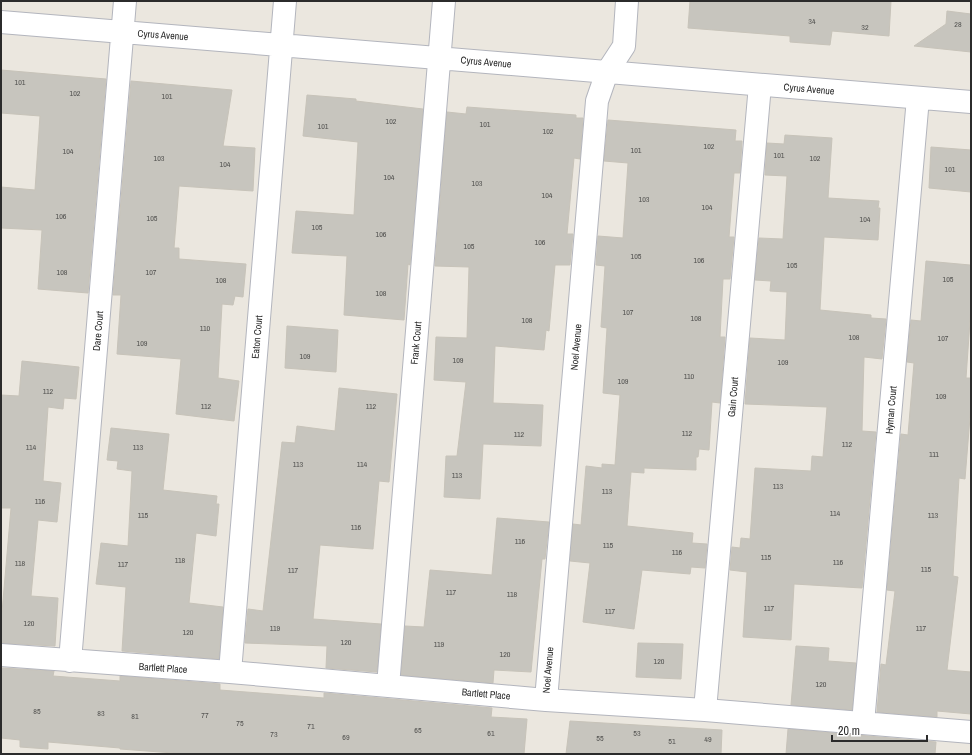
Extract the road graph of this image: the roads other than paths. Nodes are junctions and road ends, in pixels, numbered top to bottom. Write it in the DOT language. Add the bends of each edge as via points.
graph roads {
  1 [pos="125,1"];
  2 [pos="285,1"];
  3 [pos="444,1"];
  4 [pos="627,1"];
  5 [pos="1,22"];
  6 [pos="122,32"];
  7 [pos="282,44"];
  8 [pos="439,58"];
  9 [pos="607,72"];
  10 [pos="760,84"];
  11 [pos="918,98"];
  12 [pos="971,102"];
  13 [pos="1,655"];
  14 [pos="70,661"];
  15 [pos="230,672"];
  16 [pos="388,686"];
  17 [pos="546,700"];
  18 [pos="705,710"];
  19 [pos="863,723"];
  20 [pos="971,732"];
  1 -- 6 [label="street, Dare Court"];
  2 -- 7 [label="street, Eaton Court"];
  3 -- 8 [label="street, Frank Court"];
  4 -- 9 [label="street, Noel Avenue" via="624,46"];
  5 -- 6 [label="street, Cyrus Avenue"];
  6 -- 7 [label="street, Cyrus Avenue"];
  6 -- 14 [label="street, Dare Court"];
  7 -- 8 [label="street, Cyrus Avenue"];
  7 -- 15 [label="street, Eaton Court"];
  8 -- 9 [label="street, Cyrus Avenue"];
  8 -- 16 [label="street, Frank Court"];
  9 -- 10 [label="street, Cyrus Avenue"];
  9 -- 17 [label="street, Noel Avenue" via="597,101"];
  10 -- 11 [label="street, Cyrus Avenue"];
  10 -- 18 [label="street, Gain Court"];
  11 -- 12 [label="street, Cyrus Avenue"];
  11 -- 19 [label="street, Hyman Court"];
  13 -- 14 [label="street, Bartlett Place"];
  14 -- 15 [label="street, Bartlett Place"];
  15 -- 16 [label="street, Bartlett Place"];
  16 -- 17 [label="street, Bartlett Place"];
  17 -- 18 [label="street, Bartlett Place"];
  18 -- 19 [label="street, Bartlett Place"];
  19 -- 20 [label="street, Bartlett Place"];
}
